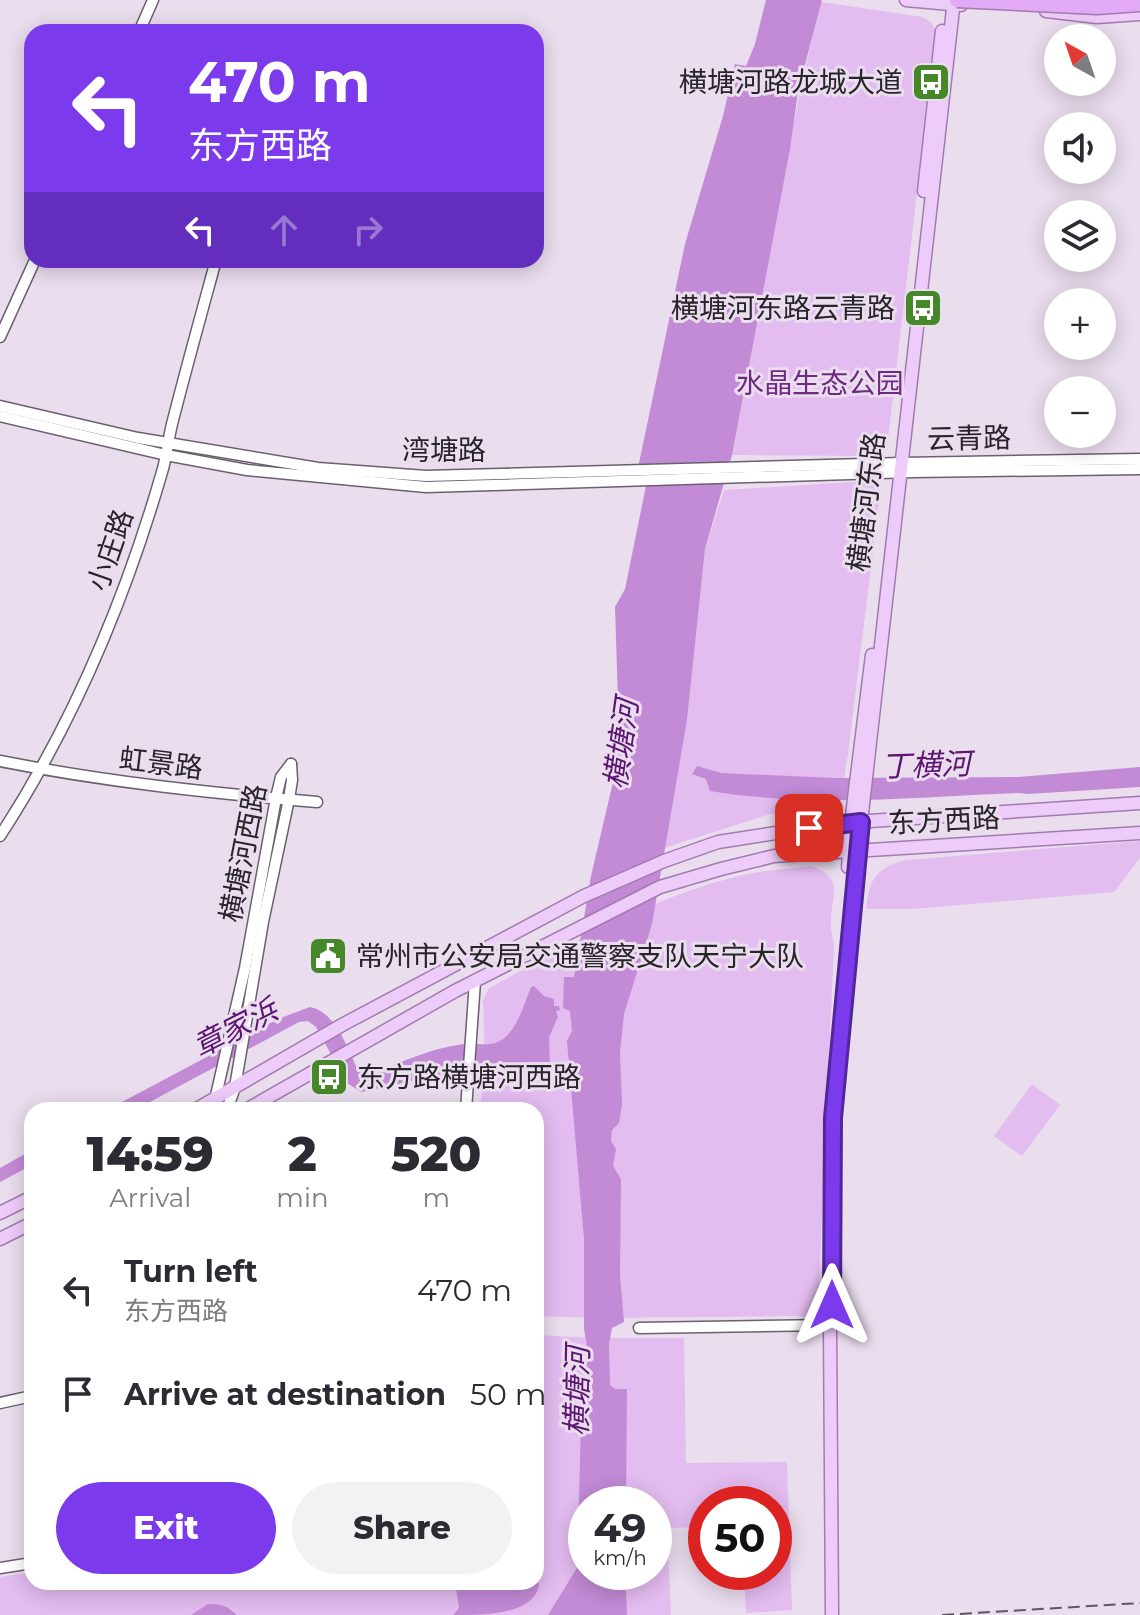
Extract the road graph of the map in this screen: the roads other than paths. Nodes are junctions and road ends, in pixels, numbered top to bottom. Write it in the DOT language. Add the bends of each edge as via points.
graph roads {
  1 [pos="153,0"];
  2 [pos="906,0"];
  3 [pos="951,2"];
  4 [pos="1140,3"];
  5 [pos="999,5"];
  6 [pos="1140,14"];
  7 [pos="142,24"];
  8 [pos="31,268"];
  9 [pos="214,268"];
  10 [pos="0,337"];
  11 [pos="0,406"];
  12 [pos="0,416"];
  13 [pos="167,449"];
  14 [pos="1140,459"];
  15 [pos="898,467"];
  16 [pos="1140,469"];
  17 [pos="0,761"];
  18 [pos="40,769"];
  19 [pos="276,798"];
  20 [pos="289,799"];
  21 [pos="317,802"];
  22 [pos="1140,803"];
  23 [pos="856,822"];
  24 [pos="1140,833"];
  25 [pos="0,836"];
  26 [pos="854,850"];
  27 [pos="475,981"];
  28 [pos="235,1087"];
  29 [pos="217,1102"];
  30 [pos="220,1102"];
  31 [pos="230,1102"];
  32 [pos="260,1102"];
  33 [pos="467,1102"];
  34 [pos="24,1201"];
  35 [pos="0,1213"];
  36 [pos="24,1227"];
  37 [pos="0,1239"];
  38 [pos="830,1325"];
  39 [pos="639,1328"];
  40 [pos="24,1398"];
  41 [pos="0,1403"];
  42 [pos="24,1564"];
  43 [pos="0,1568"];
  44 [pos="832,1615"];
  1 -- 7 [label="street"];
  2 -- 3 [label="main road"];
  3 -- 4 [label="highway, bridge" via="1097,7"];
  3 -- 5 [label="main road"];
  3 -- 15 [label="main road, 横塘河东路"];
  4 -- 5 [label="main road"];
  5 -- 6 [label="main road" via="1097,17"];
  8 -- 10 [label="street"];
  9 -- 13 [label="street, 小庄路"];
  11 -- 13 [label="street"];
  12 -- 13 [label="street"];
  13 -- 15 [label="street" via="247,470 426,487"];
  13 -- 18 [label="street, 小庄路" via="99,651"];
  14 -- 15 [label="street, 云青路"];
  15 -- 16 [label="street, 云青路"];
  15 -- 23 [label="main road, 横塘河东路"];
  17 -- 18 [label="street, 虹景路"];
  18 -- 19 [label="street, 虹景路" via="173,790"];
  18 -- 25 [label="street, 小庄路"];
  19 -- 20 [label="street, 虹景路"];
  19 -- 20 [label="street, 横塘河西路" via="291,764"];
  19 -- 29 [label="street, 横塘河西路"];
  20 -- 21 [label="street, 虹景路"];
  20 -- 28 [label="street, 横塘河西路"];
  22 -- 23 [label="main road, 东方西路"];
  23 -- 26 [label="main road"];
  23 -- 28 [label="main road, 东方西路" via="718,842 664,861 584,896"];
  24 -- 26 [label="main road, 东方西路"];
  26 -- 27 [label="main road, 东方西路" via="774,856 660,887"];
  26 -- 38 [label="main road" via="828,1117"];
  27 -- 32 [label="main road"];
  27 -- 33 [label="street"];
  28 -- 30 [label="main road"];
  28 -- 31 [label="street, 横塘河西路"];
  34 -- 35 [label="main road"];
  36 -- 37 [label="main road"];
  38 -- 39 [label="street"];
  38 -- 44 [label="main road"];
  40 -- 41 [label="street"];
  42 -- 43 [label="street"];
}
